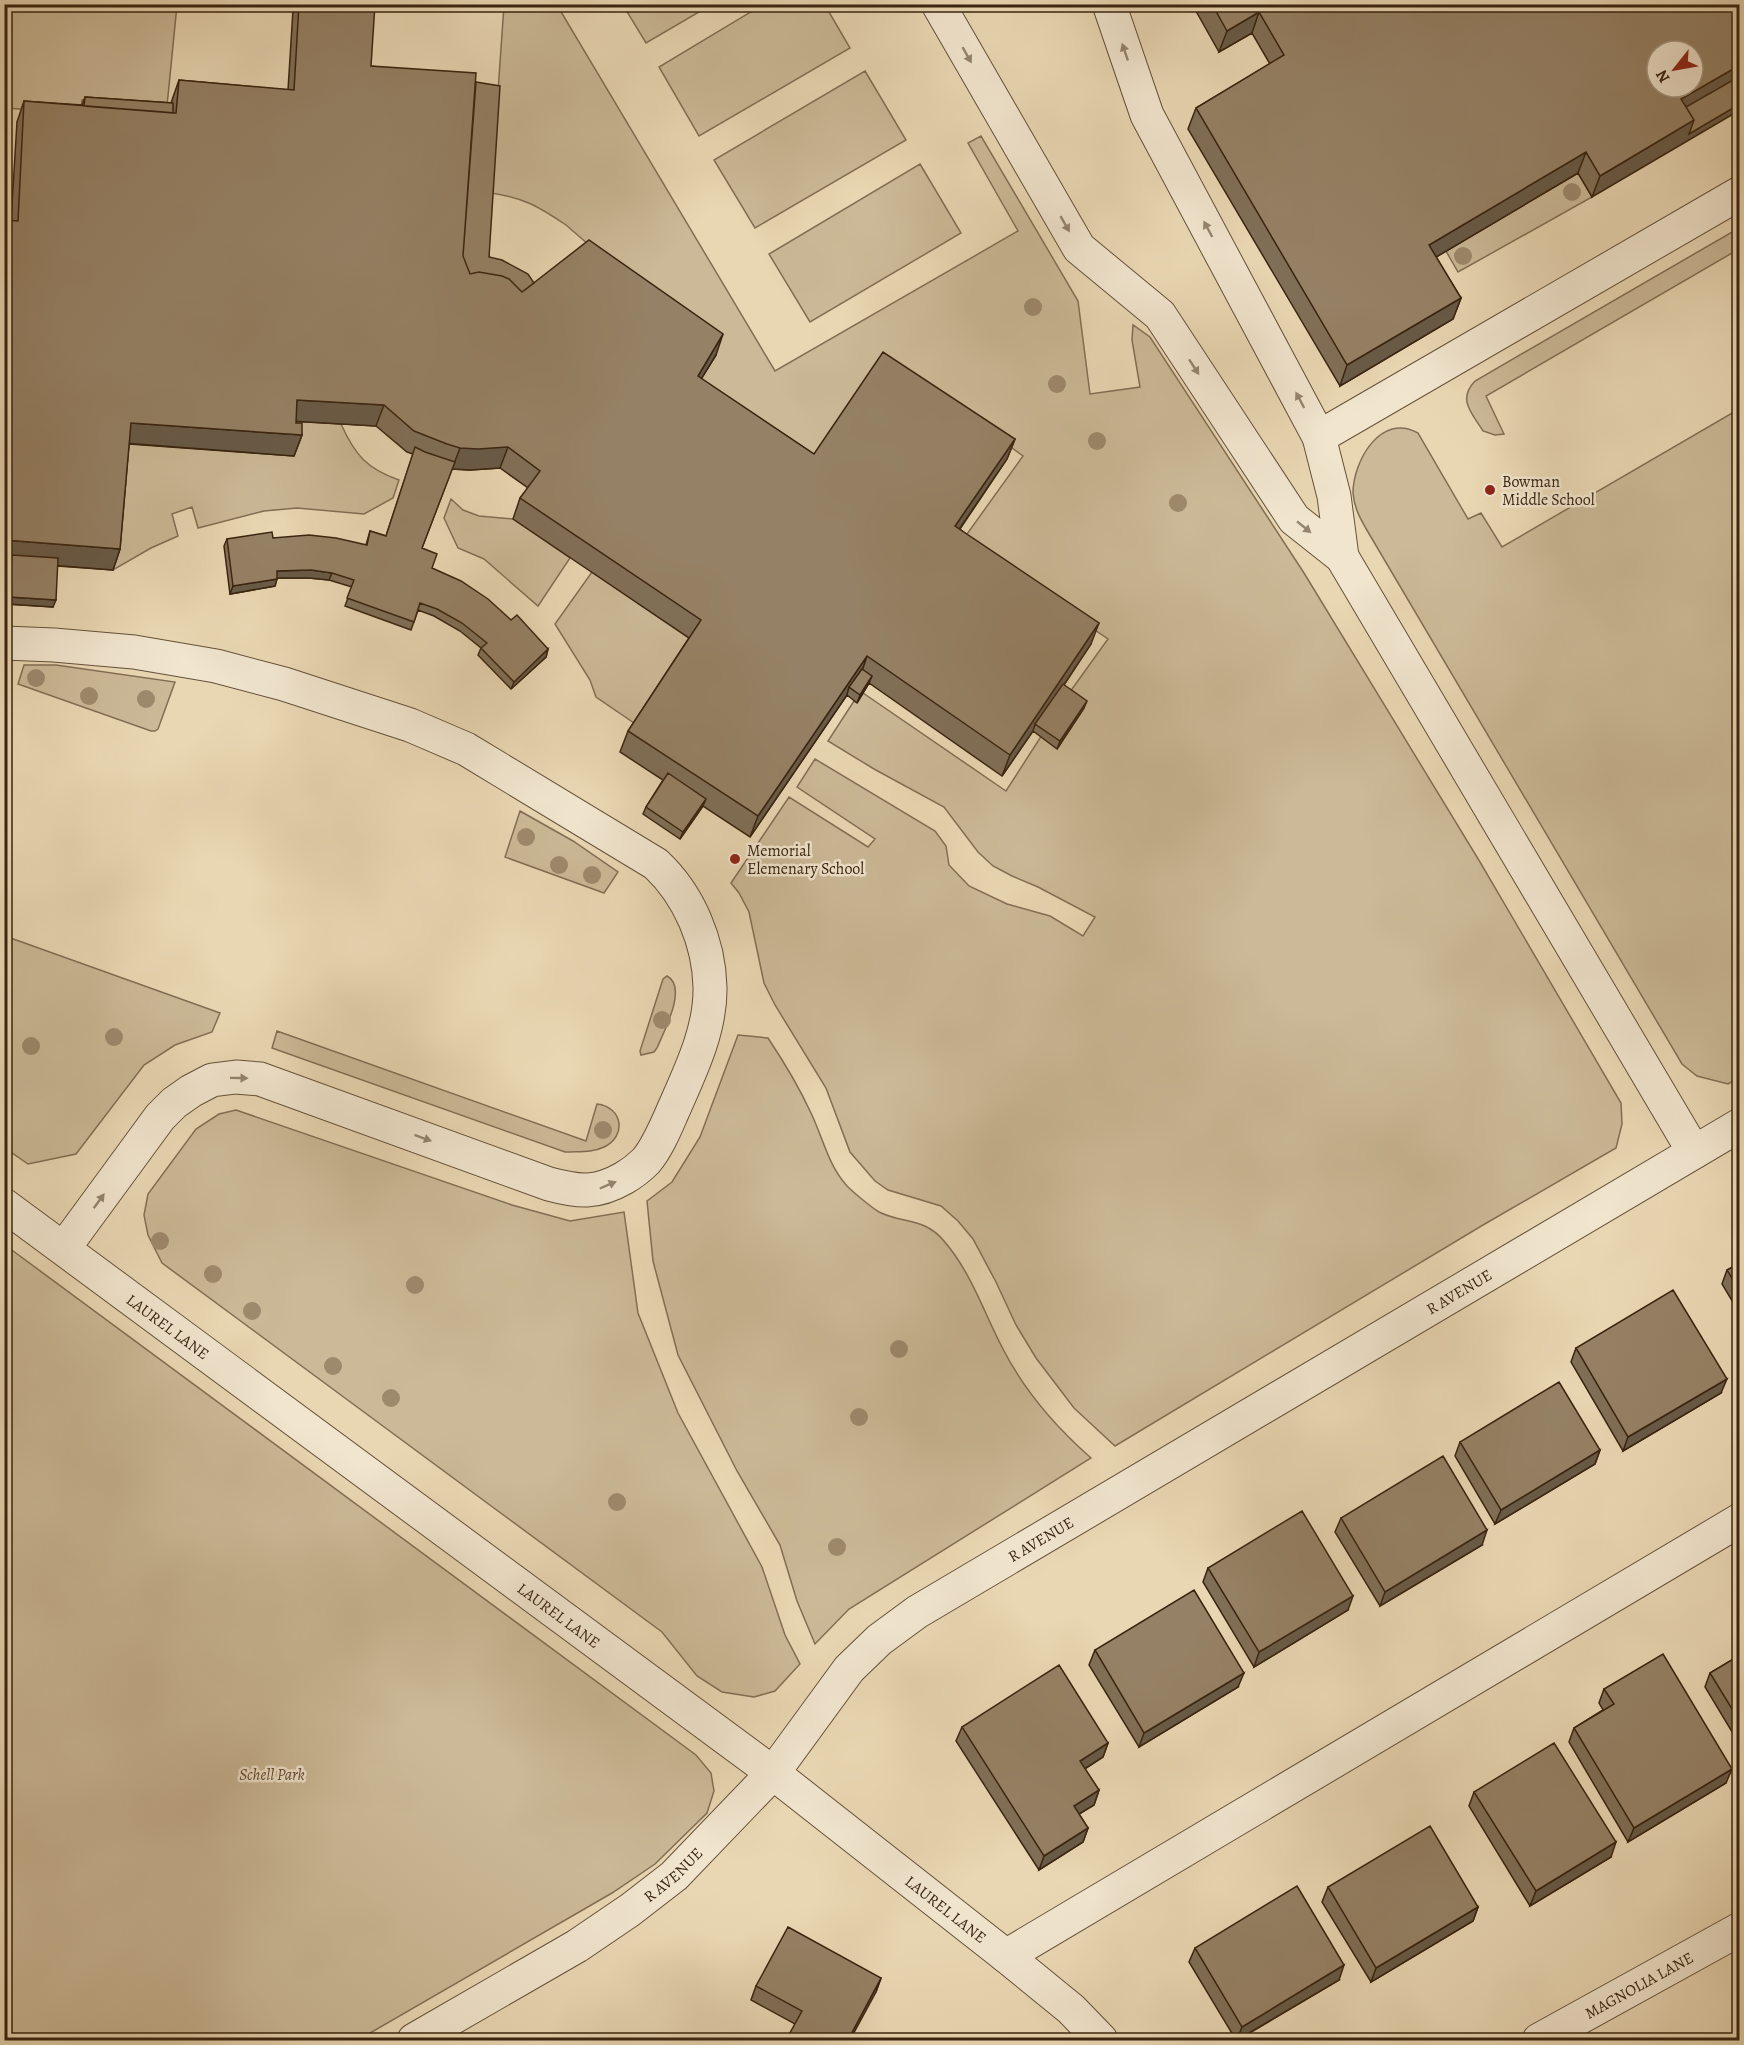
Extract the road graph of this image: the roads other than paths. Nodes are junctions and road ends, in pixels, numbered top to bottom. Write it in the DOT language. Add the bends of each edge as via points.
graph roads {
  1 [pos="938,4"];
  2 [pos="1109,4"];
  3 [pos="1740,193"];
  4 [pos="1319,437"];
  5 [pos="1342,557"];
  6 [pos="4,643"];
  7 [pos="1740,1125"];
  8 [pos="1694,1152"];
  9 [pos="4,1205"];
  10 [pos="64,1248"];
  11 [pos="1740,1520"];
  12 [pos="773,1773"];
  13 [pos="1740,1929"];
  14 [pos="1006,1956"];
  15 [pos="414,2040"];
  16 [pos="1101,2040"];
  17 [pos="1539,2040"];
  1 -- 5 [label="street, one-way" via="1079,248 1160,315 1294,519"];
  4 -- 2 [label="street, one-way" via="1147,115"];
  3 -- 4 [label="street"];
  4 -- 5 [label="street" via="1334,496"];
  5 -- 8 [label="street"];
  10 -- 6 [label="street, one-way" via="160,1117 191,1091 224,1078 260,1079 575,1191 599,1189 625,1178 646,1161 693,1068 708,1015 707,957 699,929 672,879 656,864 466,749 410,725 216,666 134,652"];
  7 -- 8 [label="street, R AVENUE"];
  8 -- 12 [label="street, R AVENUE" via="917,1612 849,1669"];
  9 -- 10 [label="street, LAUREL LANE"];
  10 -- 12 [label="street, LAUREL LANE"];
  11 -- 14 [label="street"];
  12 -- 14 [label="street, LAUREL LANE"];
  12 -- 15 [label="street, R AVENUE" via="674,1876 630,1910 577,1946"];
  13 -- 17 [label="street, MAGNOLIA LANE"];
  14 -- 16 [label="street, LAUREL LANE" via="1071,2009"];
}
